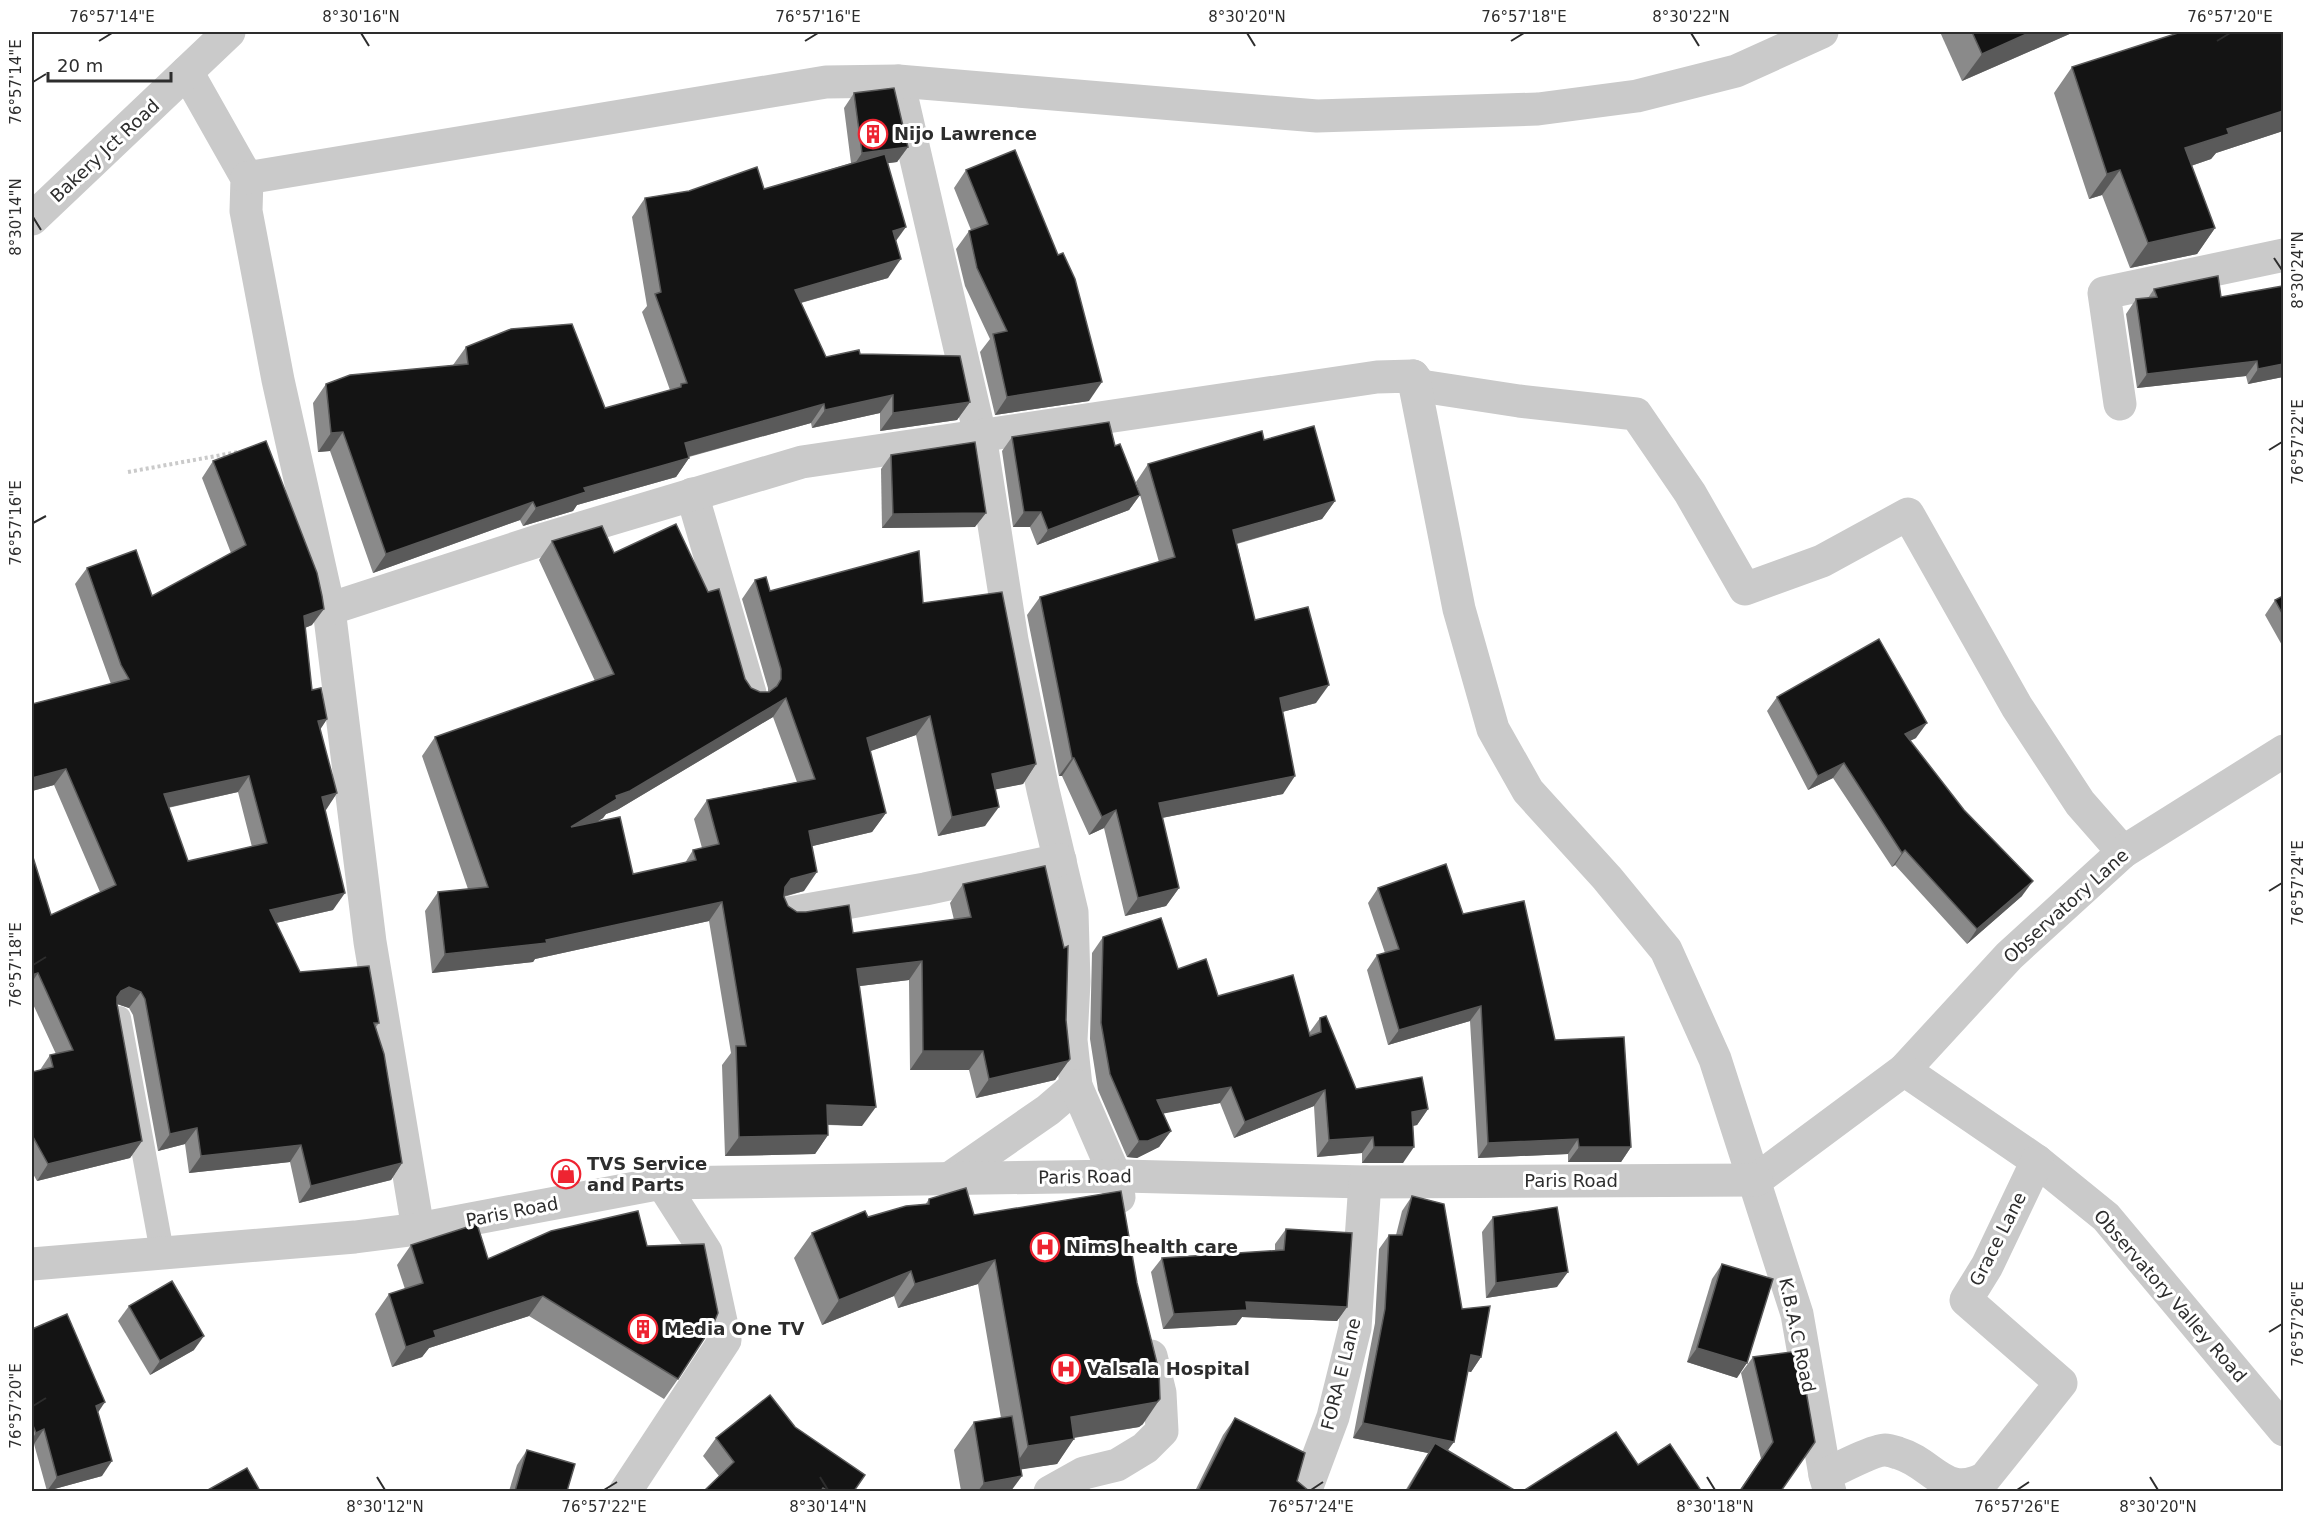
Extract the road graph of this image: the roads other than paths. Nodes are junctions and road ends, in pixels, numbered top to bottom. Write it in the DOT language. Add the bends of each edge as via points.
graph roads {
  1 [pos="229,32"];
  2 [pos="1822,32"];
  3 [pos="188,72"];
  4 [pos="898,81"];
  5 [pos="246,178"];
  6 [pos="32,219"];
  7 [pos="2283,255"];
  8 [pos="1413,376"];
  9 [pos="2120,404"];
  10 [pos="980,435"];
  11 [pos="692,494"];
  12 [pos="329,609"];
  13 [pos="750,693"];
  14 [pos="2283,751"];
  15 [pos="2123,852"];
  16 [pos="1060,860"];
  17 [pos="789,913"];
  18 [pos="119,1018"];
  19 [pos="1904,1070"];
  20 [pos="1076,1086"];
  21 [pos="2037,1161"];
  22 [pos="950,1178"];
  23 [pos="1116,1178"];
  24 [pos="1756,1180"];
  25 [pos="1365,1182"];
  26 [pos="662,1184"];
  27 [pos="1124,1224"];
  28 [pos="418,1229"];
  29 [pos="162,1252"];
  30 [pos="32,1264"];
  31 [pos="1143,1327"];
  32 [pos="2283,1430"];
  33 [pos="1827,1483"];
  34 [pos="1314,1486"];
  35 [pos="625,1491"];
  36 [pos="1050,1491"];
  1 -- 3 [label="street, Bakery Jct Road"];
  2 -- 4 [label="street" via="1736,71 1637,96 1539,109 1317,116"];
  3 -- 5 [label="street"];
  3 -- 6 [label="street, Bakery Jct Road"];
  4 -- 5 [label="street" via="826,82"];
  4 -- 10 [label="street"];
  5 -- 12 [label="street" via="246,211 278,381"];
  7 -- 9 [label="street" via="2104,293"];
  8 -- 10 [label="street" via="1377,377"];
  8 -- 15 [label="street" via="1421,386 1636,414 1690,493 1745,589 1822,561 1908,514 2017,707 2080,803"];
  8 -- 24 [label="street, K.B.A.C Road" via="1459,609 1493,729 1528,791 1666,950 1715,1059"];
  10 -- 11 [label="street" via="802,462"];
  10 -- 16 [label="street" via="1012,640"];
  11 -- 12 [label="street"];
  11 -- 13 [label="street"];
  12 -- 28 [label="street" via="370,942"];
  14 -- 15 [label="street, Observatory Lane"];
  15 -- 19 [label="street, Observatory Lane" via="2009,956"];
  16 -- 17 [label="street"];
  16 -- 20 [label="street" via="1072,912 1071,1040"];
  18 -- 29 [label="lane"];
  19 -- 21 [label="street, Observatory Valley Road"];
  19 -- 24 [label="street"];
  20 -- 22 [label="street"];
  20 -- 23 [label="street"];
  21 -- 32 [label="street, Observatory Valley Road" via="2106,1217"];
  21 -- 33 [label="street, Grace Lane" via="1987,1266 1966,1300 2061,1383 1985,1478 1972,1485 1956,1486 1909,1456 1885,1450"];
  22 -- 23 [label="street, Paris Road"];
  22 -- 26 [label="street, Paris Road"];
  23 -- 25 [label="street, Paris Road"];
  23 -- 27 [label="street"];
  24 -- 25 [label="street, Paris Road"];
  24 -- 33 [label="street, K.B.A.C Road" via="1797,1314"];
  25 -- 34 [label="street, FORA E Lane" via="1355,1328"];
  26 -- 28 [label="street, Paris Road"];
  26 -- 35 [label="street" via="706,1252 725,1340"];
  28 -- 29 [label="street, Paris Road"];
  29 -- 30 [label="street, Paris Road"];
  31 -- 36 [label="street" via="1160,1393 1162,1431 1145,1448 1117,1465 1084,1473"];
}
